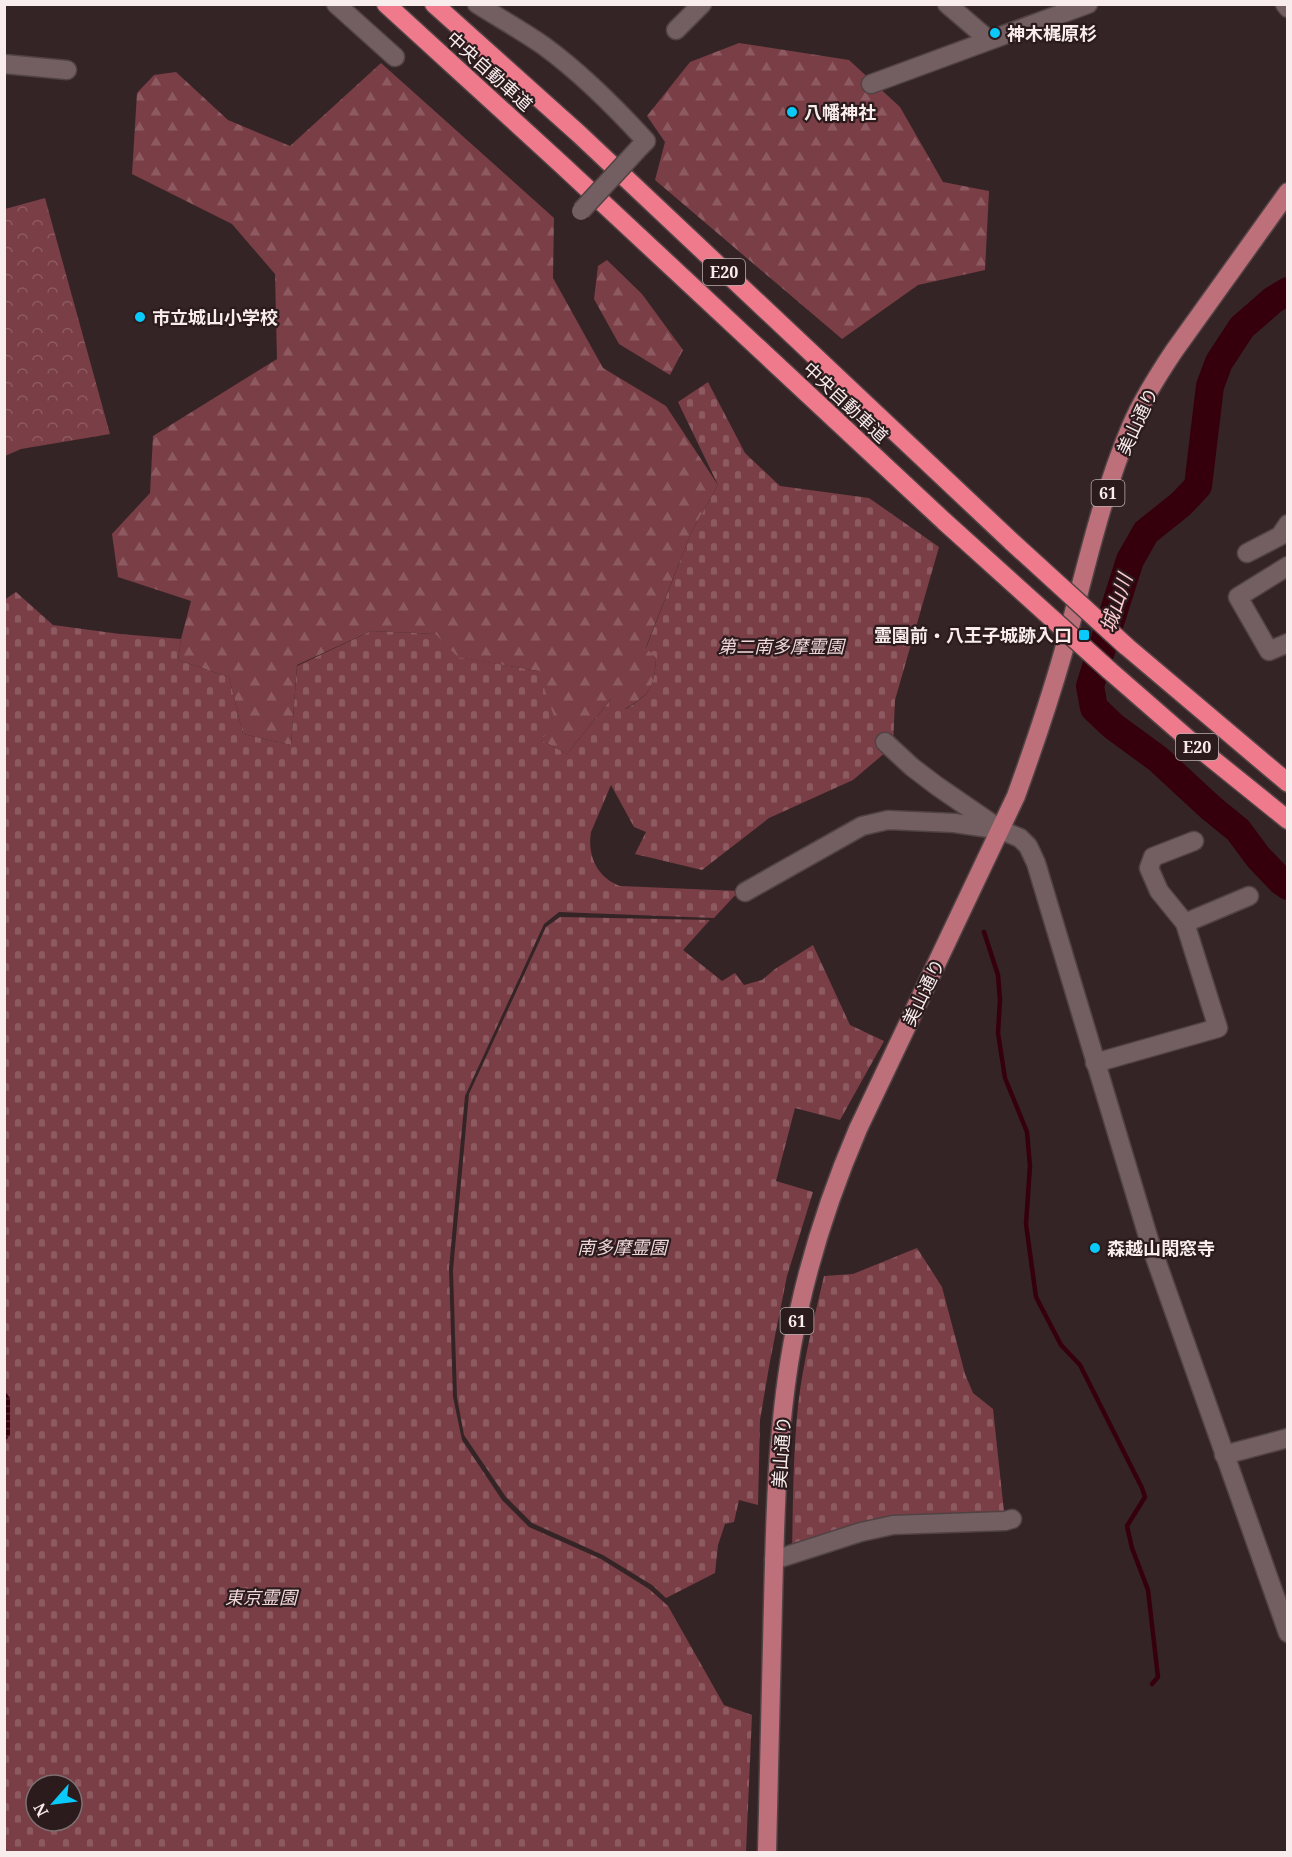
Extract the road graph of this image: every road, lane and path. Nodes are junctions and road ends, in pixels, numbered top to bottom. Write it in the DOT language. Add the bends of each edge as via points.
graph roads {
  1 [pos="336,4"];
  2 [pos="386,4"];
  3 [pos="434,4"];
  4 [pos="477,4"];
  5 [pos="702,4"];
  6 [pos="947,4"];
  7 [pos="1088,4"];
  8 [pos="1285,4"];
  9 [pos="1287,8"];
  10 [pos="676,30"];
  11 [pos="989,40"];
  12 [pos="395,57"];
  13 [pos="4,64"];
  14 [pos="67,70"];
  15 [pos="871,84"];
  16 [pos="1287,192"];
  17 [pos="579,214"];
  18 [pos="1287,524"];
  19 [pos="1247,553"];
  20 [pos="1287,566"];
  21 [pos="1287,643"];
  22 [pos="885,742"];
  23 [pos="1287,783"];
  24 [pos="1287,820"];
  25 [pos="1001,830"];
  26 [pos="1194,841"];
  27 [pos="745,892"];
  28 [pos="1249,896"];
  29 [pos="1185,923"];
  30 [pos="1095,1062"];
  31 [pos="1287,1438"];
  32 [pos="1224,1455"];
  33 [pos="1012,1519"];
  34 [pos="774,1560"];
  35 [pos="1287,1633"];
  36 [pos="767,1852"];
  1 -- 12 [label="street"];
  2 -- 24 [label="highway, 中央自動車道 / E20, bridge" via="945,522 1195,745"];
  3 -- 23 [label="highway, 中央自動車道 / E20, bridge" via="579,134 1012,542 1126,646"];
  4 -- 17 [label="street, bridge" via="544,46 646,141"];
  5 -- 10 [label="street"];
  6 -- 11 [label="street"];
  7 -- 11 [label="street"];
  8 -- 9 [label="street"];
  11 -- 15 [label="street"];
  13 -- 14 [label="street"];
  16 -- 25 [label="main road, 美山通り / 61" via="1174,351 1132,424 1097,527 1036,740"];
  18 -- 19 [label="street" via="1280,536"];
  20 -- 21 [label="street" via="1238,597 1269,651"];
  22 -- 25 [label="street" via="928,780"];
  25 -- 27 [label="street" via="888,820 862,826"];
  25 -- 30 [label="street" via="1020,837 1036,863"];
  25 -- 34 [label="main road, 美山通り / 61" via="858,1129 814,1249 785,1395"];
  26 -- 29 [label="street" via="1153,858 1149,868 1159,891"];
  28 -- 29 [label="street"];
  29 -- 30 [label="street" via="1218,1028"];
  30 -- 32 [label="street" via="1149,1243"];
  31 -- 32 [label="street"];
  32 -- 35 [label="street"];
  33 -- 34 [label="street" via="893,1525"];
  34 -- 36 [label="main road, 美山通り / 61"];
}
